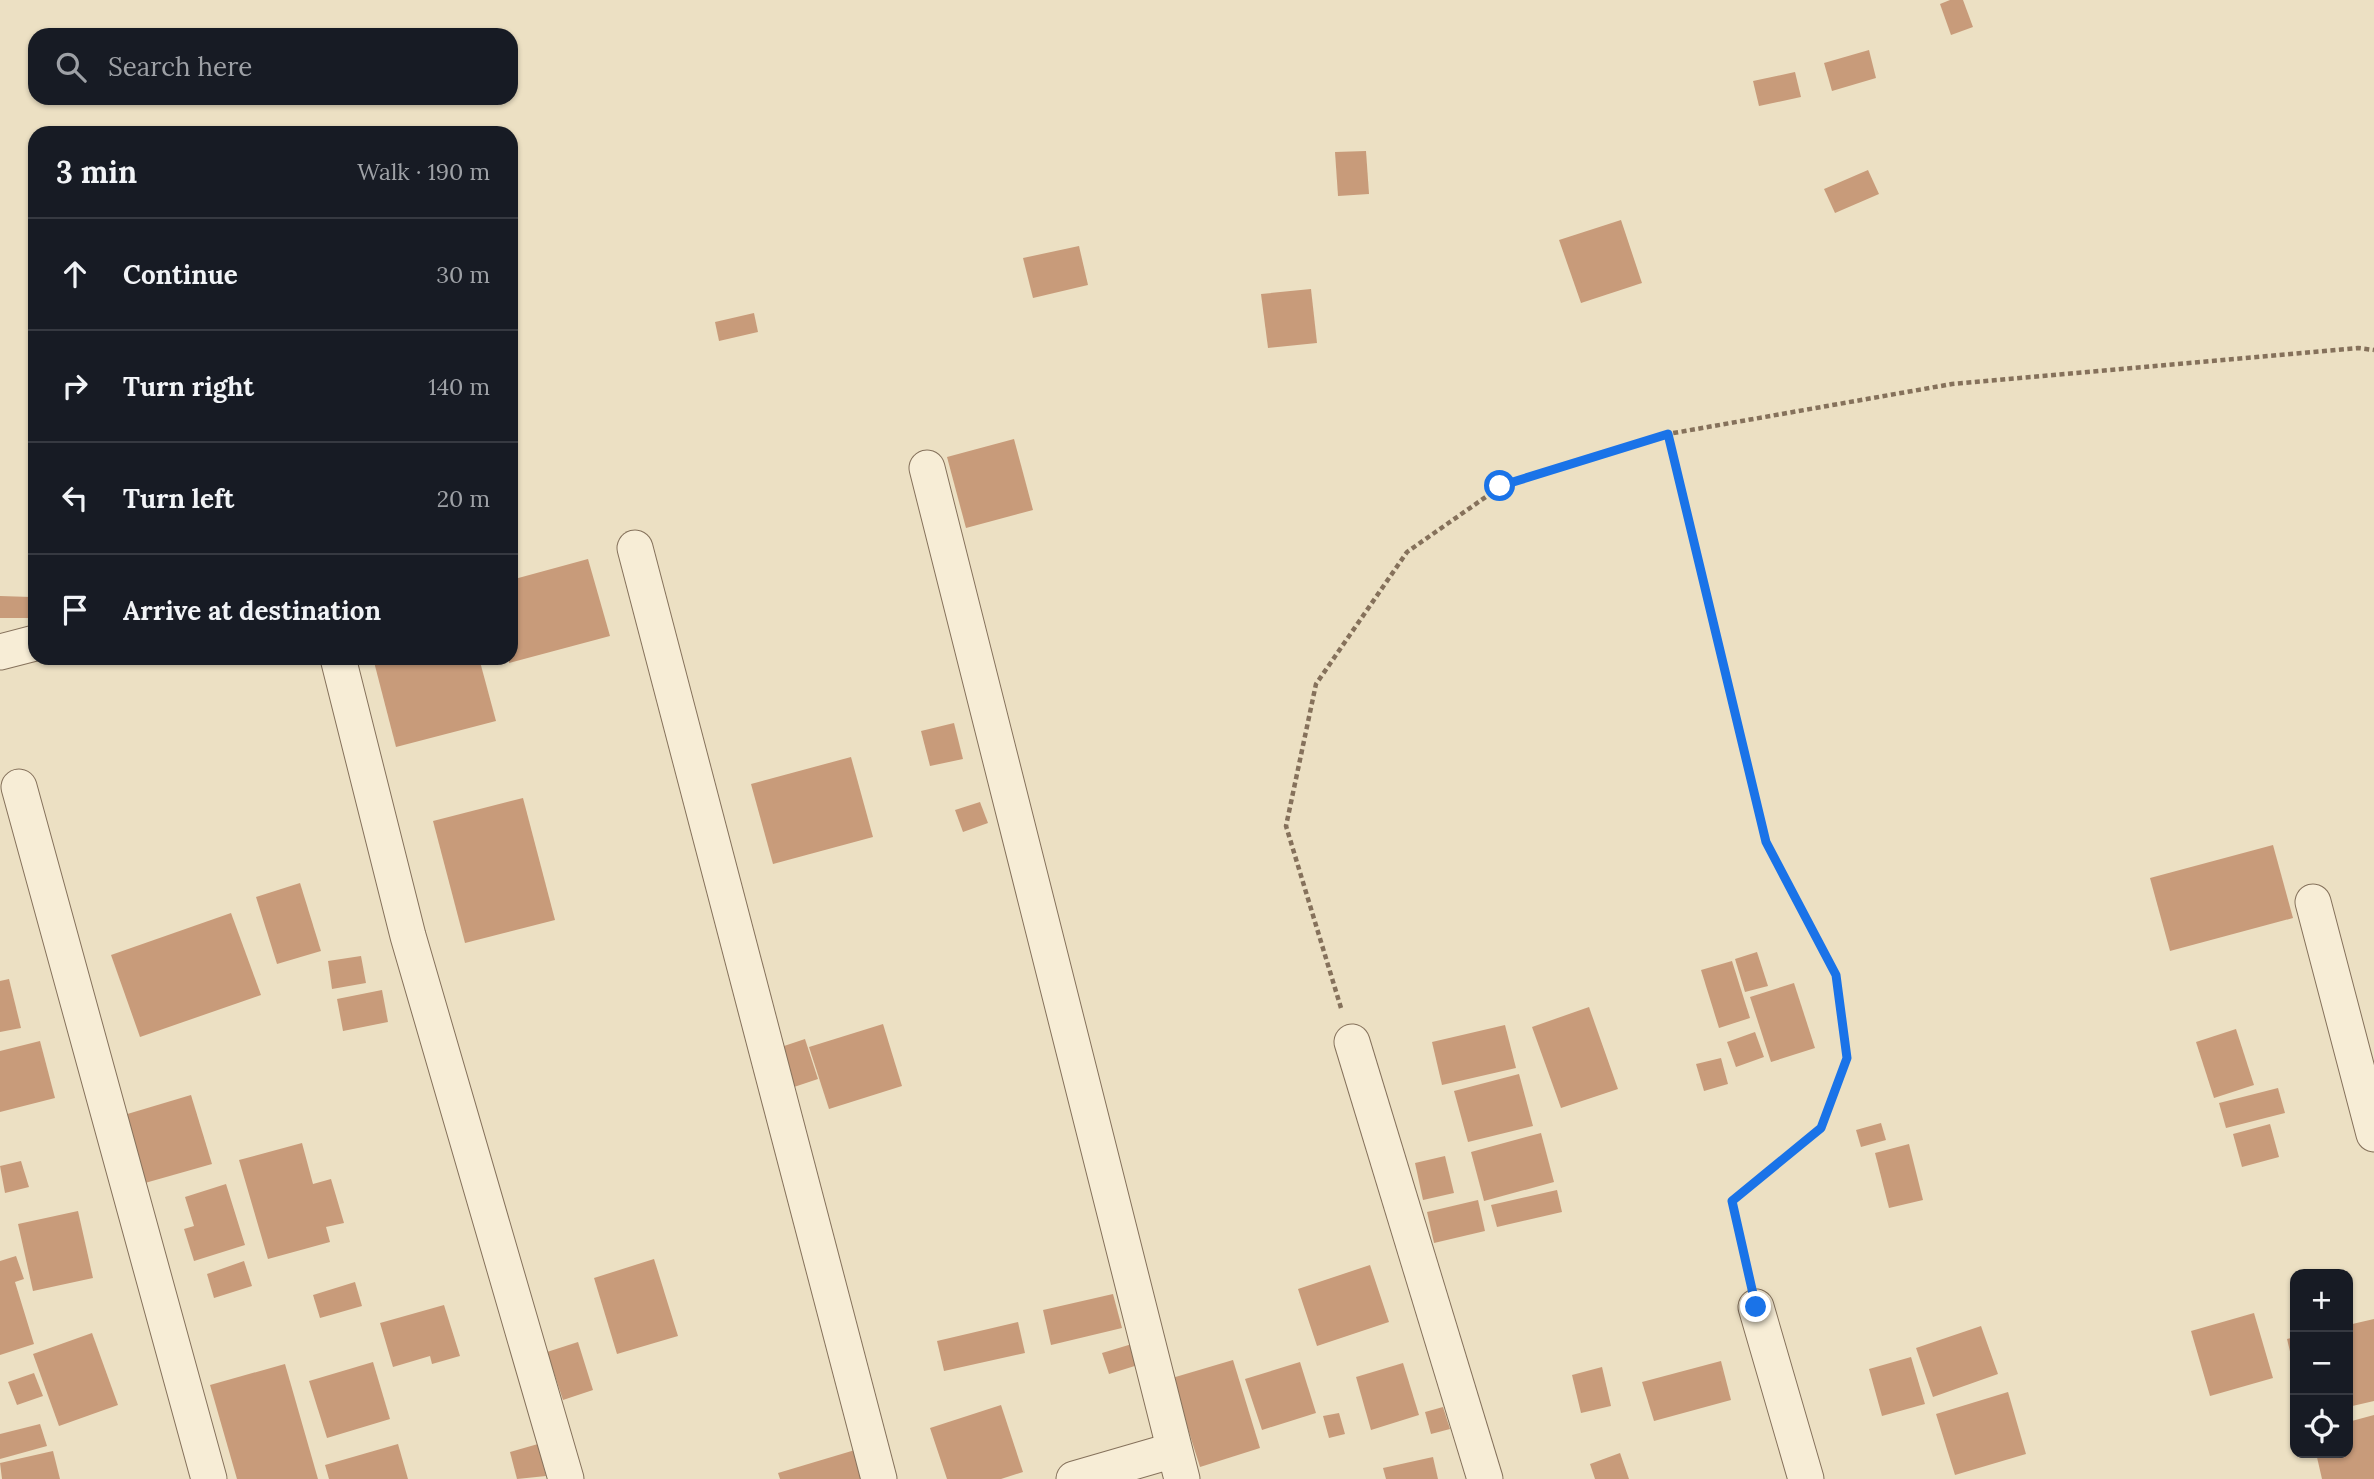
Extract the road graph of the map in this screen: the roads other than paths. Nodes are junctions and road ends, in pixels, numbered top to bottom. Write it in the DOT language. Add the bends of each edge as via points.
graph roads {
  1 [pos="927,468"];
  2 [pos="635,548"];
  3 [pos="28,645"];
  4 [pos="0,652"];
  5 [pos="340,665"];
  6 [pos="19,787"];
  7 [pos="2313,902"];
  8 [pos="1352,1042"];
  9 [pos="2374,1134"];
  10 [pos="1756,1307"];
  11 [pos="1178,1465"];
  12 [pos="209,1479"];
  13 [pos="566,1479"];
  14 [pos="879,1479"];
  15 [pos="1074,1479"];
  16 [pos="1485,1479"];
  17 [pos="1806,1479"];
  1 -- 11 [label="street"];
  2 -- 14 [label="street"];
  3 -- 4 [label="street"];
  5 -- 13 [label="street" via="408,936"];
  6 -- 12 [label="street"];
  7 -- 9 [label="street"];
  8 -- 16 [label="street"];
  10 -- 17 [label="street"];
  11 -- 15 [label="street"];
}
